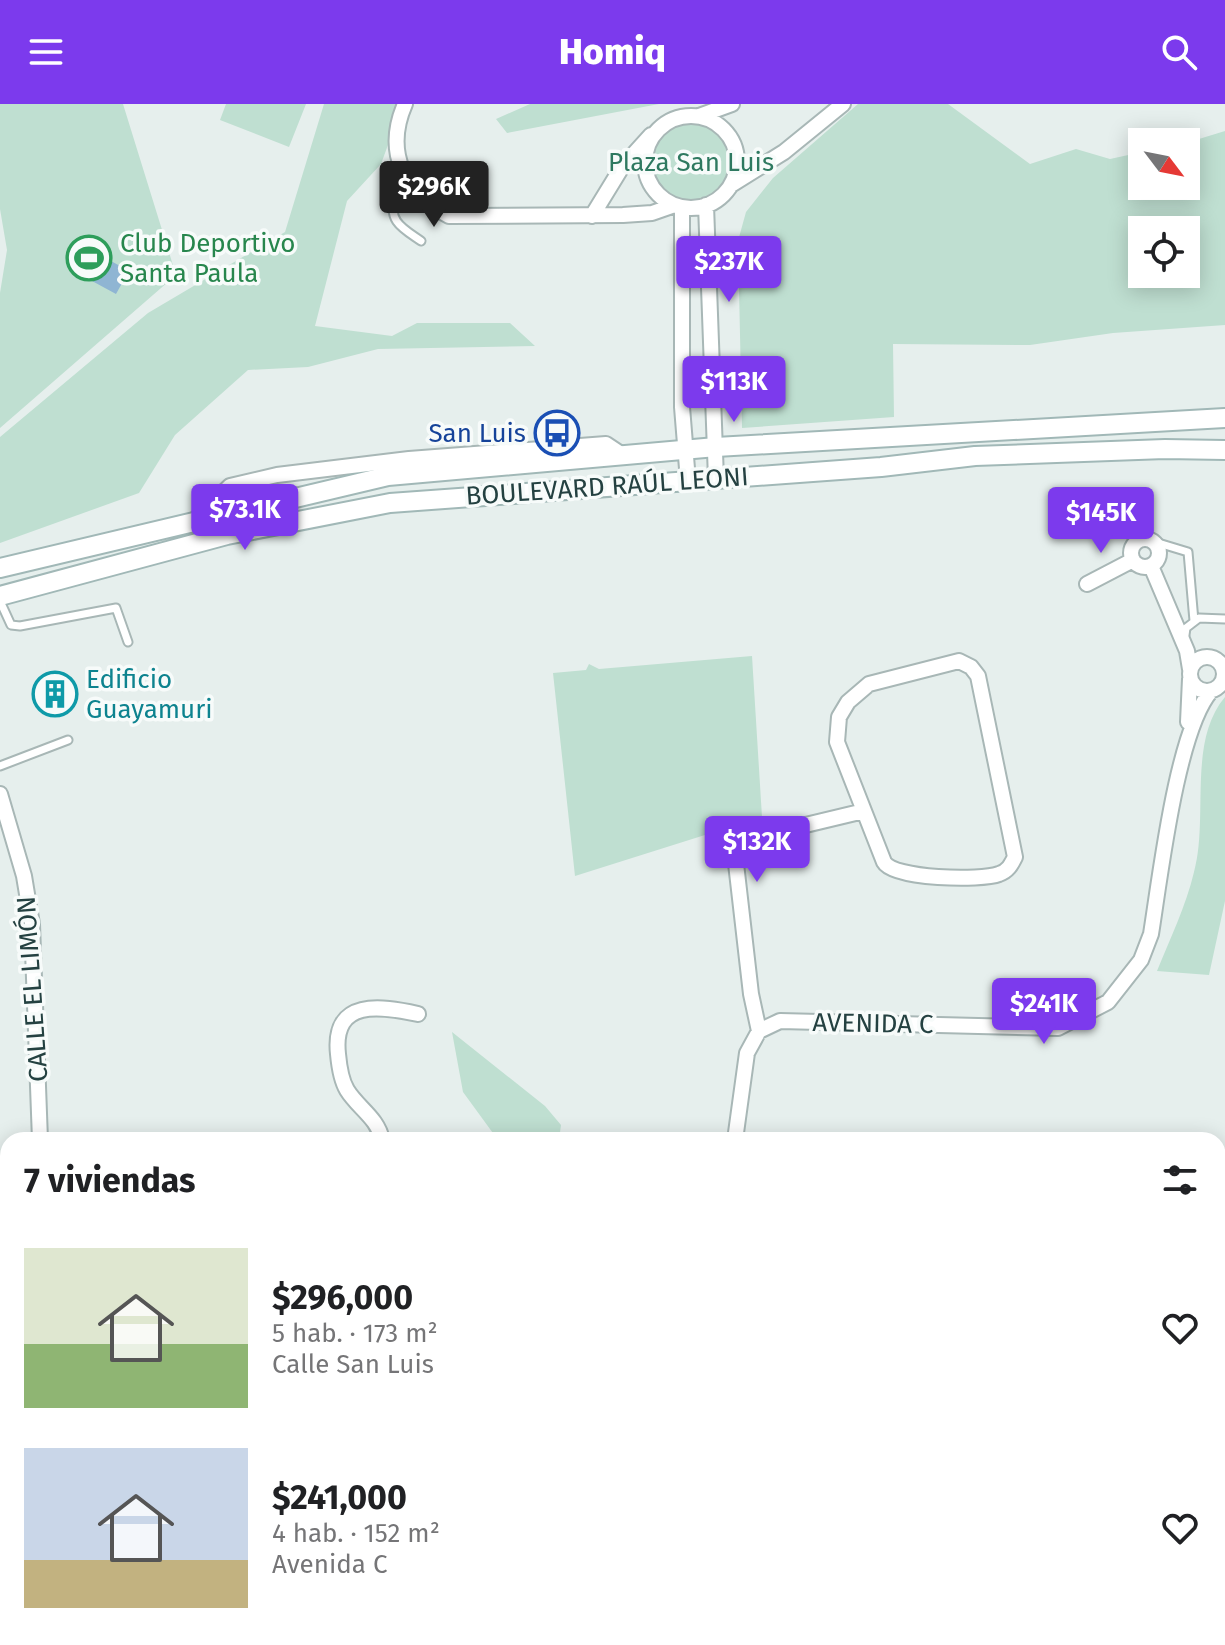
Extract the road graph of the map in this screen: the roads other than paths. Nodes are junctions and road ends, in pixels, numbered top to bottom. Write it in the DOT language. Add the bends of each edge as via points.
graph roads {
  1 [pos="405,104"];
  2 [pos="732,104"];
  3 [pos="843,104"];
  4 [pos="698,116"];
  5 [pos="658,131"];
  6 [pos="730,185"];
  7 [pos="411,187"];
  8 [pos="706,205"];
  9 [pos="678,206"];
  10 [pos="592,216"];
  11 [pos="421,241"];
  12 [pos="1225,418"];
  13 [pos="716,447"];
  14 [pos="1225,450"];
  15 [pos="687,451"];
  16 [pos="716,479"];
  17 [pos="688,481"];
  18 [pos="1155,542"];
  19 [pos="1133,560"];
  20 [pos="1151,566"];
  21 [pos="0,568"];
  22 [pos="1087,584"];
  23 [pos="0,599"];
  24 [pos="1225,619"];
  25 [pos="1194,621"];
  26 [pos="1181,631"];
  27 [pos="128,642"];
  28 [pos="1217,659"];
  29 [pos="1190,674"];
  30 [pos="1224,679"];
  31 [pos="1211,691"];
  32 [pos="68,740"];
  33 [pos="1187,743"];
  34 [pos="0,766"];
  35 [pos="0,794"];
  36 [pos="864,811"];
  37 [pos="418,1014"];
  38 [pos="759,1031"];
  39 [pos="40,1132"];
  40 [pos="380,1132"];
  41 [pos="736,1132"];
  1 -- 7 [label="street" via="396,157"];
  2 -- 4 [label="street"];
  3 -- 6 [label="street" via="784,152"];
  4 -- 5 [label="street" via="676,119"];
  4 -- 6 [label="street" via="724,130 735,147 737,166"];
  5 -- 9 [label="street" via="646,154 647,172 660,195"];
  5 -- 10 [label="street" via="640,145"];
  6 -- 8 [label="street"];
  7 -- 10 [label="street" via="423,202 449,216"];
  7 -- 11 [label="lane" via="396,197 394,219"];
  8 -- 9 [label="street"];
  8 -- 13 [label="street"];
  9 -- 10 [label="street"];
  9 -- 15 [label="street"];
  12 -- 13 [label="main road, BOULEVARD RAÚL LEONI"];
  13 -- 15 [label="main road, BOULEVARD RAÚL LEONI"];
  13 -- 16 [label="street"];
  14 -- 16 [label="main road, BOULEVARD RAÚL LEONI" via="975,456"];
  15 -- 17 [label="street"];
  15 -- 21 [label="main road, BOULEVARD RAÚL LEONI" via="388,476"];
  16 -- 17 [label="main road, BOULEVARD RAÚL LEONI"];
  17 -- 23 [label="main road, BOULEVARD RAÚL LEONI" via="390,503 227,535"];
  18 -- 19 [label="street" via="1138,540 1131,551"];
  18 -- 20 [label="street" via="1158,558"];
  18 -- 25 [label="lane" via="1188,552"];
  19 -- 20 [label="street" via="1140,567"];
  19 -- 22 [label="street"];
  20 -- 26 [label="street, AVENIDA C"];
  23 -- 27 [label="lane" via="6,619 20,626 116,608"];
  24 -- 25 [label="lane"];
  25 -- 26 [label="lane"];
  26 -- 28 [label="street, AVENIDA C"];
  26 -- 29 [label="street, AVENIDA C"];
  28 -- 29 [label="street" via="1197,659"];
  28 -- 30 [label="street, AVENIDA C"];
  29 -- 31 [label="street" via="1195,687"];
  29 -- 33 [label="street, AVENIDA C"];
  30 -- 31 [label="street, AVENIDA C"];
  31 -- 33 [label="street, AVENIDA C" via="1198,708"];
  32 -- 34 [label="lane"];
  33 -- 38 [label="street, AVENIDA C" via="1151,934 1141,960 1108,1002 1058,1028 780,1021"];
  35 -- 39 [label="street, CALLE EL LIMÓN" via="32,924"];
  36 -- 36 [label="street" via="837,742 839,717 848,702 869,684 959,661 971,667 978,676 1013,835 1015,857 1008,870 994,876 893,871 884,862"];
  36 -- 38 [label="street" via="747,839 735,855"];
  37 -- 40 [label="street" via="359,1009 347,1016 341,1030 337,1048 345,1087"];
  38 -- 41 [label="street" via="747,1053"];
}
